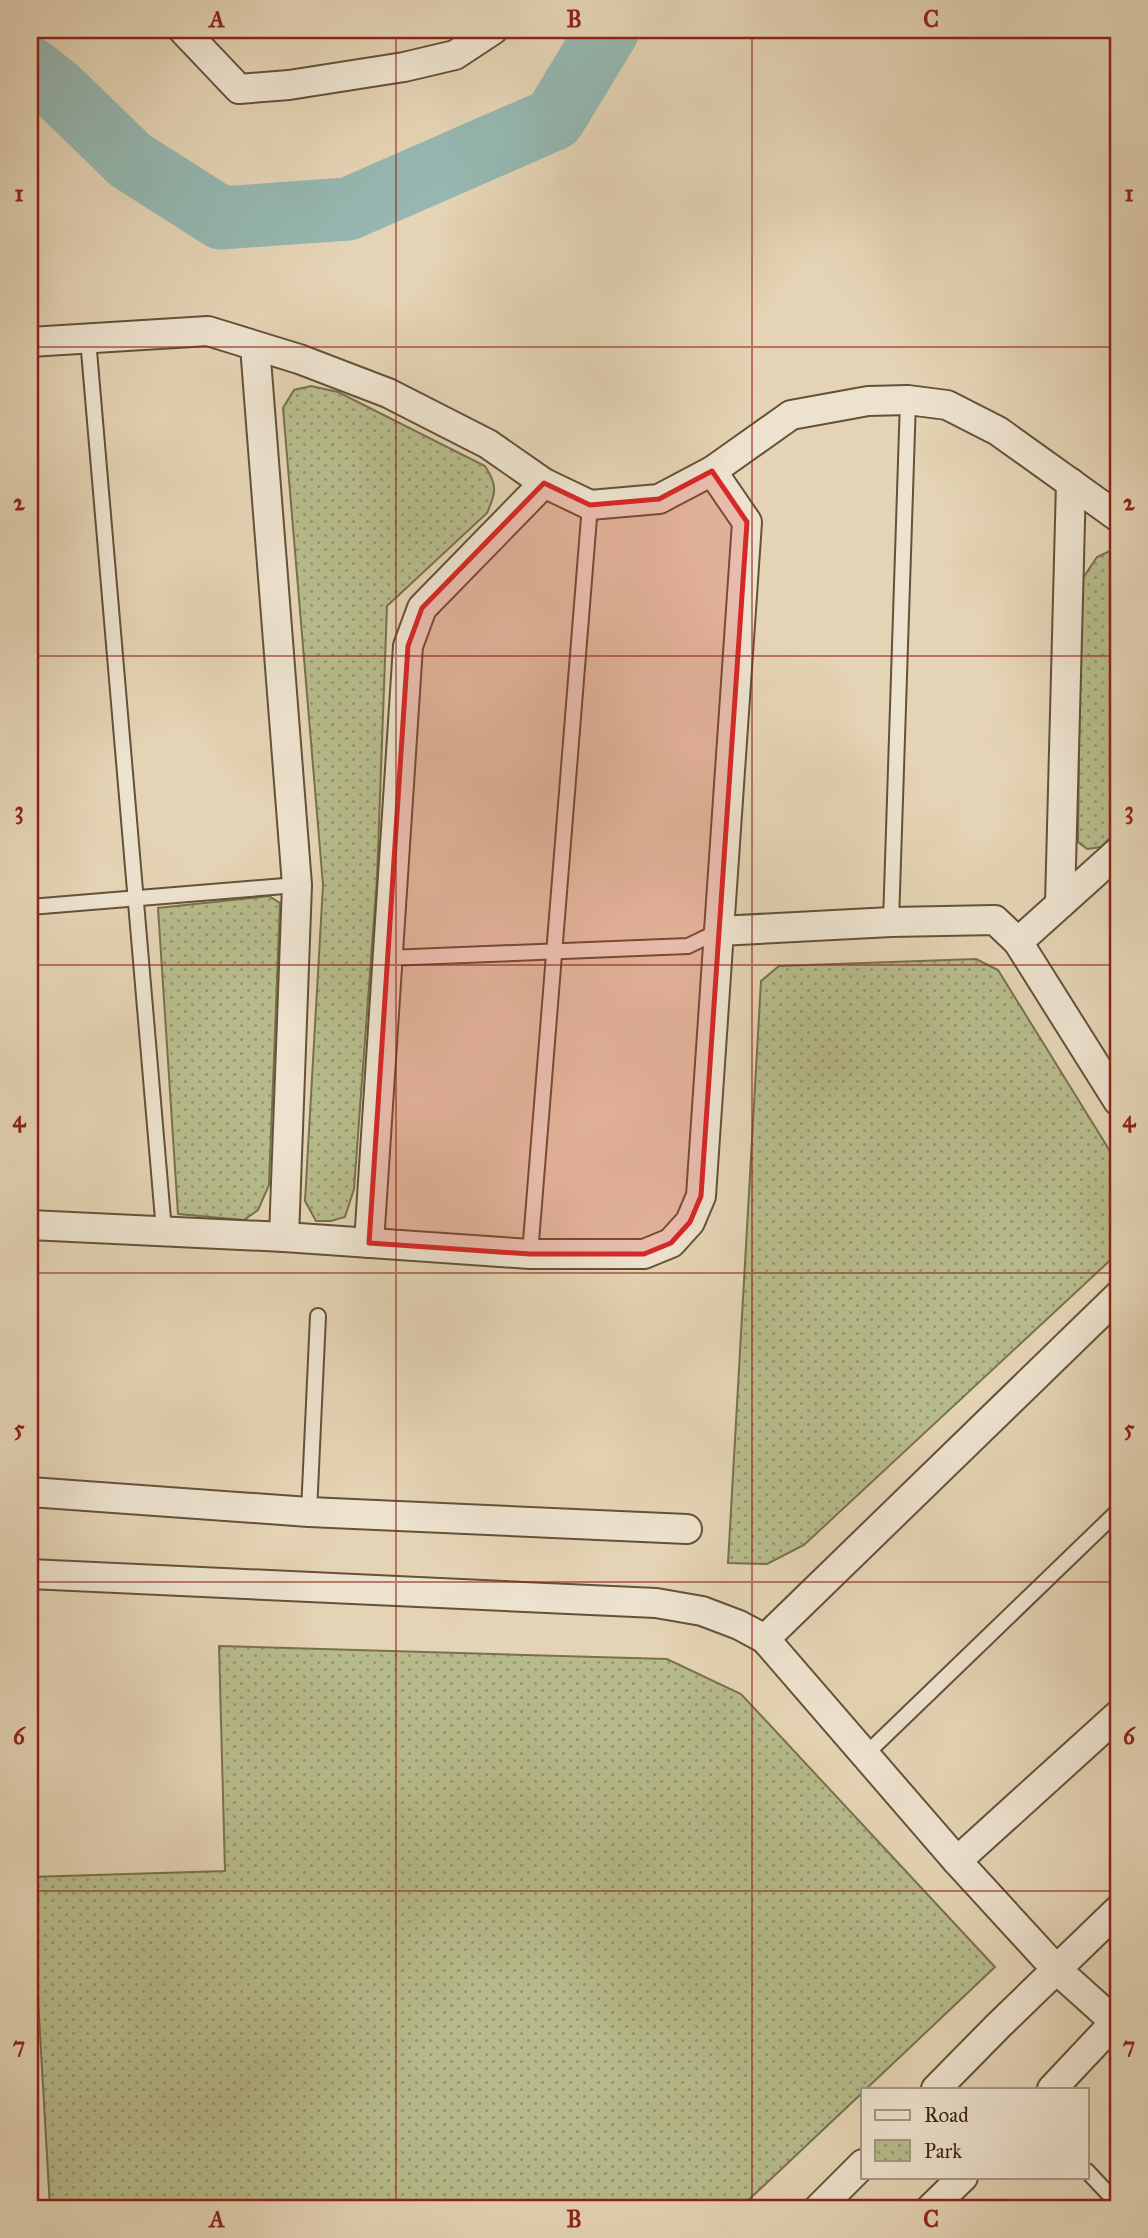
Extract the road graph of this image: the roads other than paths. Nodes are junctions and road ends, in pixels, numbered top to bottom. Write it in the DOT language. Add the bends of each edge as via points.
graph roads {
  1 [pos="183,30"];
  2 [pos="493,30"];
  3 [pos="88,339"];
  4 [pos="30,342"];
  5 [pos="255,346"];
  6 [pos="908,400"];
  7 [pos="712,471"];
  8 [pos="544,483"];
  9 [pos="1071,483"];
  10 [pos="590,505"];
  11 [pos="1118,517"];
  12 [pos="1118,852"];
  13 [pos="297,885"];
  14 [pos="135,898"];
  15 [pos="1059,904"];
  16 [pos="30,907"];
  17 [pos="891,922"];
  18 [pos="719,931"];
  19 [pos="1018,942"];
  20 [pos="554,951"];
  21 [pos="388,958"];
  22 [pos="1111,1083"];
  23 [pos="30,1225"];
  24 [pos="164,1231"];
  25 [pos="284,1237"];
  26 [pos="369,1243"];
  27 [pos="530,1254"];
  28 [pos="1118,1296"];
  29 [pos="318,1316"];
  30 [pos="30,1492"];
  31 [pos="1118,1511"];
  32 [pos="309,1512"];
  33 [pos="687,1529"];
  34 [pos="30,1574"];
  35 [pos="765,1639"];
  36 [pos="1118,1715"];
  37 [pos="864,1756"];
  38 [pos="957,1861"];
  39 [pos="1118,1910"];
  40 [pos="1056,1969"];
  41 [pos="1117,2021"];
  42 [pos="937,2088"];
  43 [pos="1053,2088"];
  44 [pos="861,2166"];
  45 [pos="1088,2172"];
  46 [pos="962,2178"];
  47 [pos="1118,2204"];
  48 [pos="819,2208"];
  49 [pos="931,2208"];
  1 -- 2 [label="street" via="239,89 289,85 455,55"];
  3 -- 4 [label="street"];
  3 -- 5 [label="street" via="208,331"];
  3 -- 14 [label="lane"];
  5 -- 8 [label="street" via="388,393 488,444"];
  5 -- 13 [label="street"];
  6 -- 7 [label="street" via="868,401 791,415"];
  6 -- 9 [label="street" via="947,405 998,431"];
  6 -- 17 [label="lane"];
  7 -- 10 [label="street" via="659,499"];
  7 -- 18 [label="street" via="747,523"];
  8 -- 10 [label="street"];
  8 -- 21 [label="street" via="422,608 408,646"];
  9 -- 11 [label="street"];
  9 -- 15 [label="street"];
  10 -- 20 [label="lane"];
  12 -- 15 [label="street"];
  13 -- 14 [label="lane"];
  13 -- 25 [label="street"];
  14 -- 16 [label="lane"];
  14 -- 24 [label="lane"];
  15 -- 19 [label="street"];
  17 -- 18 [label="street"];
  17 -- 19 [label="street" via="995,920"];
  18 -- 20 [label="lane" via="688,946"];
  18 -- 27 [label="street" via="701,1196 690,1222 671,1243 644,1254"];
  19 -- 22 [label="street"];
  20 -- 21 [label="lane"];
  20 -- 27 [label="lane"];
  21 -- 26 [label="street"];
  23 -- 24 [label="street"];
  24 -- 25 [label="street"];
  25 -- 26 [label="street"];
  26 -- 27 [label="street"];
  28 -- 35 [label="street"];
  29 -- 32 [label="lane"];
  30 -- 32 [label="street"];
  31 -- 37 [label="lane"];
  32 -- 33 [label="street"];
  34 -- 35 [label="street" via="656,1603 702,1611"];
  35 -- 37 [label="street"];
  36 -- 38 [label="street"];
  37 -- 38 [label="street"];
  38 -- 40 [label="street"];
  39 -- 40 [label="street"];
  40 -- 41 [label="street"];
  40 -- 42 [label="street"];
  41 -- 43 [label="street"];
  44 -- 48 [label="street"];
  45 -- 47 [label="lane"];
  46 -- 49 [label="street"];
}
